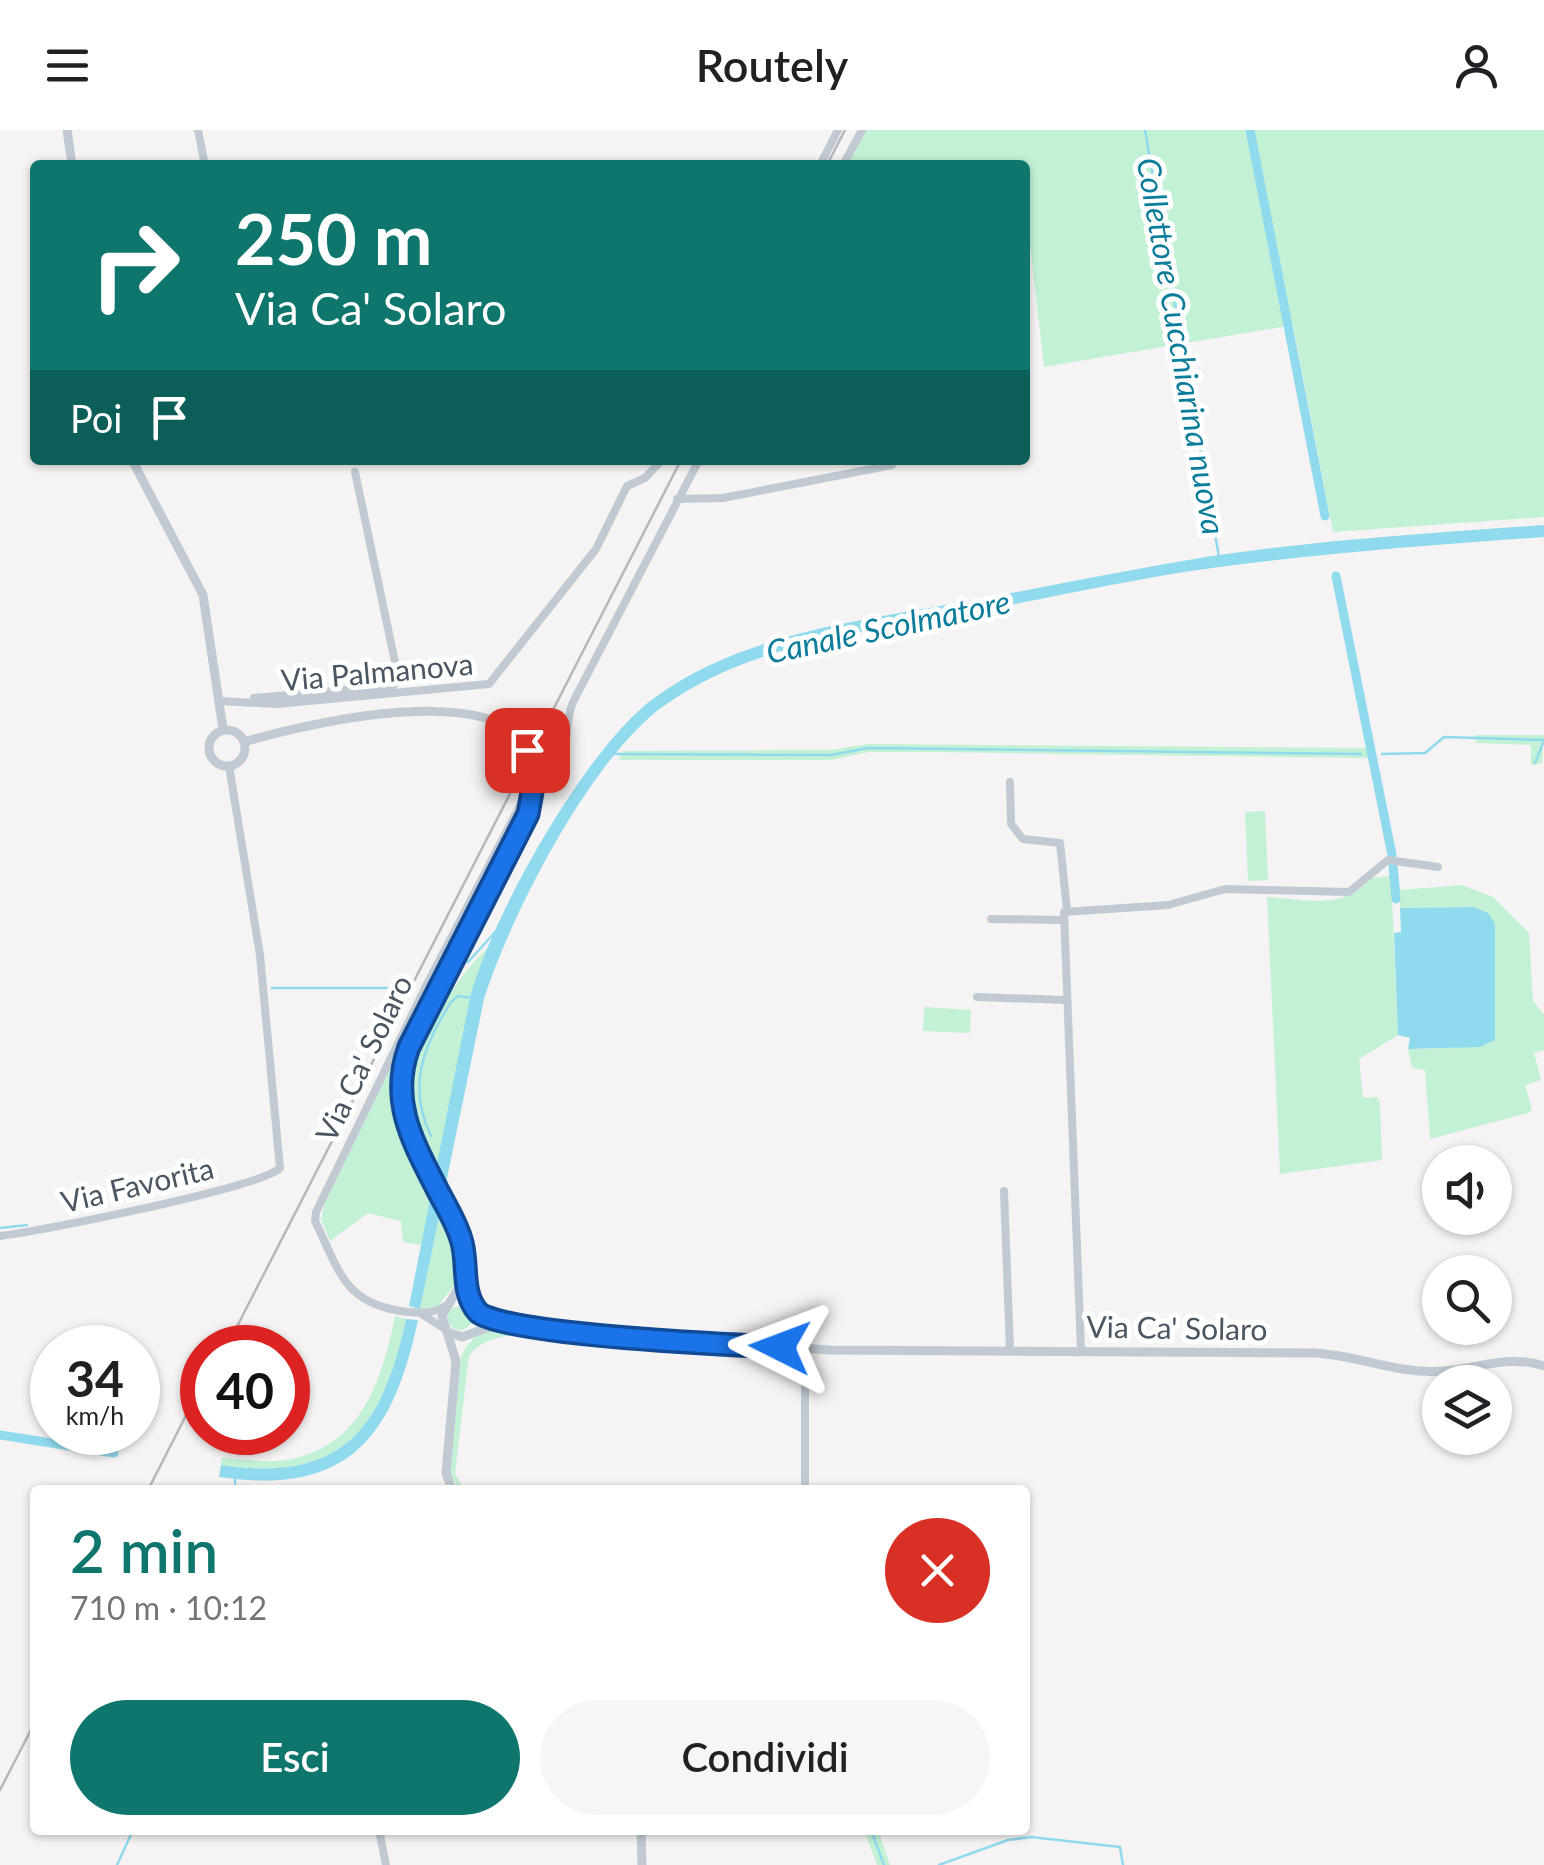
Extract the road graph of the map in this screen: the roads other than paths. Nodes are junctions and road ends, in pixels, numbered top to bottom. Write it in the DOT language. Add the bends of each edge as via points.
graph roads {
  1 [pos="67,130"];
  2 [pos="198,130"];
  3 [pos="838,130"];
  4 [pos="862,130"];
  5 [pos="71,160"];
  6 [pos="204,160"];
  7 [pos="823,160"];
  8 [pos="845,160"];
  9 [pos="135,465"];
  10 [pos="657,465"];
  11 [pos="696,465"];
  12 [pos="892,465"];
  13 [pos="355,472"];
  14 [pos="677,499"];
  15 [pos="220,701"];
  16 [pos="250,701"];
  17 [pos="223,730"];
  18 [pos="244,742"];
  19 [pos="229,766"];
  20 [pos="1010,782"];
  21 [pos="1438,867"];
  22 [pos="1065,915"];
  23 [pos="990,919"];
  24 [pos="977,997"];
  25 [pos="1066,1000"];
  26 [pos="280,1168"];
  27 [pos="1004,1192"];
  28 [pos="0,1236"];
  29 [pos="465,1272"];
  30 [pos="471,1302"];
  31 [pos="449,1304"];
  32 [pos="420,1313"];
  33 [pos="478,1313"];
  34 [pos="508,1322"];
  35 [pos="447,1331"];
  36 [pos="471,1333"];
  37 [pos="805,1349"];
  38 [pos="1010,1350"];
  39 [pos="1081,1350"];
  40 [pos="456,1361"];
  41 [pos="1544,1366"];
  42 [pos="450,1485"];
  43 [pos="806,1485"];
  44 [pos="380,1835"];
  45 [pos="641,1835"];
  46 [pos="386,1865"];
  47 [pos="642,1865"];
  1 -- 5 [label="street"];
  2 -- 6 [label="street"];
  3 -- 7 [label="street"];
  4 -- 8 [label="street"];
  9 -- 15 [label="street, Via Ca' Solaro" via="203,595"];
  10 -- 16 [label="street, Via Palmanova" via="626,486 596,549 489,684"];
  11 -- 14 [label="street, Via Ca' Solaro"];
  12 -- 14 [label="street" via="723,498"];
  13 -- 16 [label="street" via="398,681"];
  14 -- 32 [label="street, Via Ca' Solaro, bridge" via="573,702 565,754 527,792 316,1212 354,1294 379,1308"];
  15 -- 16 [label="street, Via Palmanova"];
  15 -- 17 [label="street, Via Ca' Solaro"];
  17 -- 18 [label="street"];
  17 -- 19 [label="street, Via Ca' Solaro" via="208,750 218,764"];
  18 -- 19 [label="street" via="240,760"];
  18 -- 29 [label="street, Via Ca' Solaro" via="313,723 462,711 498,720 527,750 534,781 528,814 404,1060 400,1083 403,1115 462,1242"];
  19 -- 26 [label="street, Via Ca' Solaro" via="261,968"];
  20 -- 22 [label="street" via="1011,824 1023,839 1060,843"];
  21 -- 22 [label="street" via="1388,860 1348,892 1225,889 1168,904"];
  22 -- 23 [label="street"];
  22 -- 25 [label="street"];
  24 -- 25 [label="street"];
  25 -- 39 [label="street"];
  26 -- 28 [label="street, Via Favorita" via="162,1203"];
  27 -- 38 [label="street"];
  29 -- 30 [label="street, Via Ca' Solaro"];
  29 -- 31 [label="street"];
  30 -- 31 [label="street, Via Ca' Solaro"];
  30 -- 33 [label="street, Via Ca' Solaro"];
  31 -- 32 [label="street, Via Ca' Solaro"];
  31 -- 35 [label="street"];
  32 -- 35 [label="street, Via Ca' Solaro"];
  33 -- 34 [label="street, Via Ca' Solaro"];
  33 -- 36 [label="street"];
  34 -- 36 [label="street, Via Ca' Solaro"];
  34 -- 37 [label="street, Via Ca' Solaro"];
  35 -- 36 [label="street, Via Ca' Solaro"];
  35 -- 40 [label="street"];
  36 -- 40 [label="street"];
  37 -- 38 [label="street, Via Ca' Solaro"];
  37 -- 43 [label="street"];
  38 -- 39 [label="street, Via Ca' Solaro"];
  39 -- 41 [label="street, Via Ca' Solaro" via="1333,1354 1424,1372 1512,1361"];
  40 -- 42 [label="street"];
  44 -- 46 [label="street"];
  45 -- 47 [label="street"];
}
